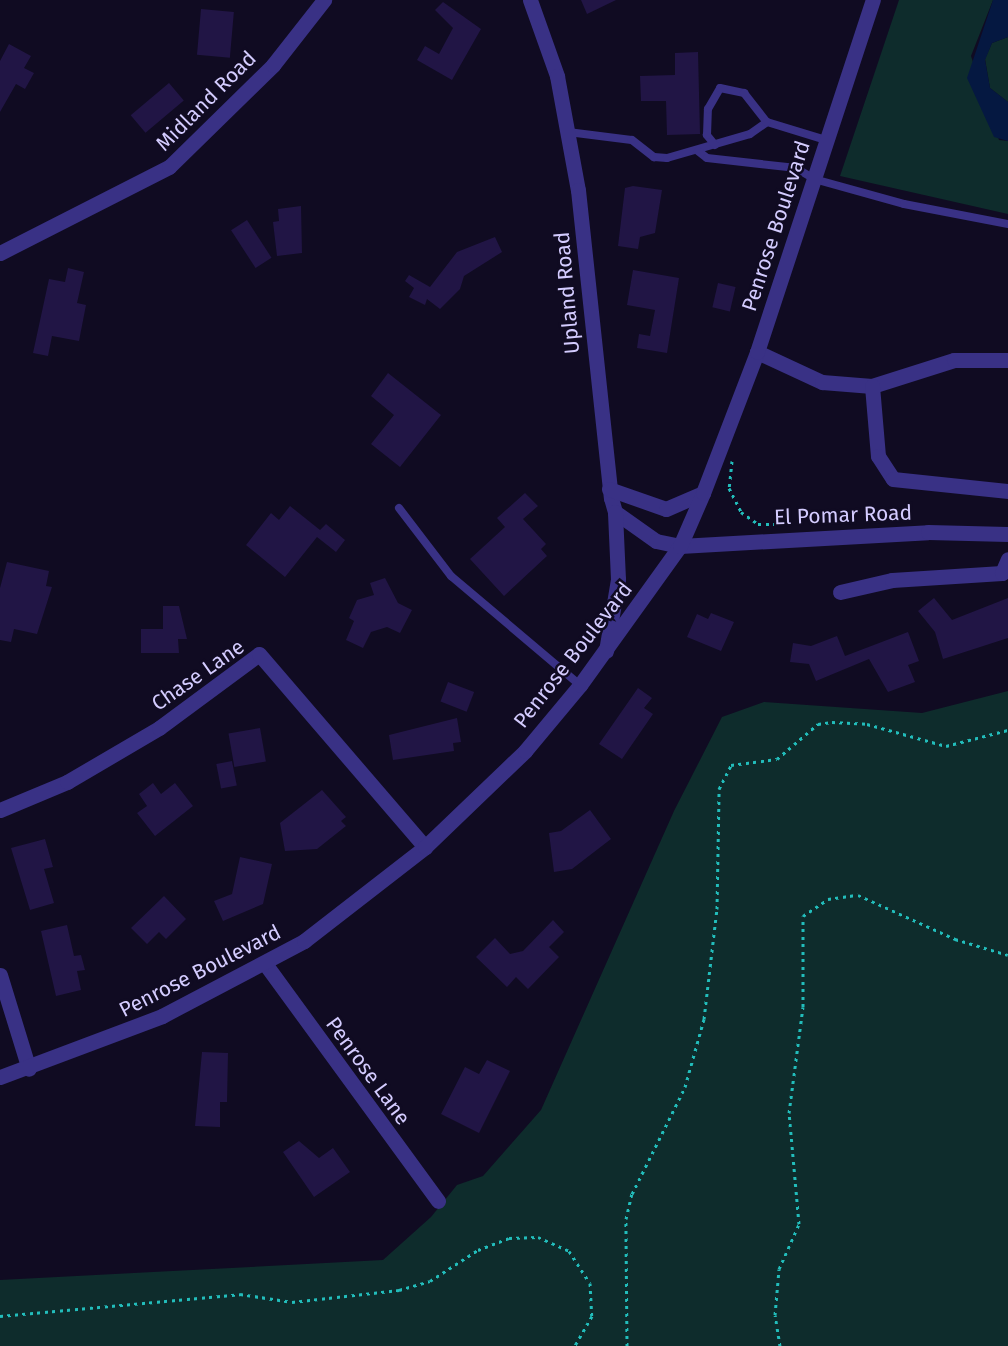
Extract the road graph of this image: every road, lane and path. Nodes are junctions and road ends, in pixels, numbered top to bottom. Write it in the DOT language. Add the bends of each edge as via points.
graph roads {
  1 [pos="324,0"];
  2 [pos="530,0"];
  3 [pos="873,0"];
  4 [pos="766,122"];
  5 [pos="568,132"];
  6 [pos="826,140"];
  7 [pos="715,145"];
  8 [pos="698,151"];
  9 [pos="814,179"];
  10 [pos="1008,224"];
  11 [pos="0,253"];
  12 [pos="757,352"];
  13 [pos="1008,360"];
  14 [pos="872,386"];
  15 [pos="733,458"];
  16 [pos="609,489"];
  17 [pos="1008,491"];
  18 [pos="703,493"];
  19 [pos="399,507"];
  20 [pos="615,513"];
  21 [pos="793,524"];
  22 [pos="1008,534"];
  23 [pos="680,546"];
  24 [pos="1008,559"];
  25 [pos="840,592"];
  26 [pos="606,651"];
  27 [pos="580,685"];
  28 [pos="1008,730"];
  29 [pos="0,810"];
  30 [pos="425,847"];
  31 [pos="1008,956"];
  32 [pos="266,965"];
  33 [pos="0,975"];
  34 [pos="29,1069"];
  35 [pos="0,1077"];
  36 [pos="438,1201"];
  37 [pos="0,1316"];
  38 [pos="575,1346"];
  39 [pos="627,1346"];
  40 [pos="780,1346"];
  1 -- 11 [label="street, Midland Road" via="273,64 169,167"];
  2 -- 5 [label="street, Upland Road" via="557,76"];
  3 -- 6 [label="street, Penrose Boulevard"];
  4 -- 6 [label="lane"];
  4 -- 7 [label="lane" via="750,134"];
  4 -- 7 [label="lane" via="744,93 720,88 708,109 707,135"];
  5 -- 8 [label="lane" via="632,140 654,157 677,158"];
  5 -- 16 [label="street, Upland Road"];
  6 -- 9 [label="street, Penrose Boulevard"];
  7 -- 8 [label="lane"];
  8 -- 9 [label="lane" via="706,158 796,168"];
  9 -- 10 [label="lane" via="904,204"];
  9 -- 12 [label="street, Penrose Boulevard"];
  12 -- 14 [label="street" via="822,381"];
  12 -- 18 [label="street, Penrose Boulevard"];
  13 -- 14 [label="street" via="954,360"];
  14 -- 17 [label="street" via="878,456 893,479 914,485"];
  15 -- 21 [label="path" via="729,488 741,512 758,524"];
  16 -- 18 [label="street" via="666,509"];
  16 -- 20 [label="street, Upland Road"];
  18 -- 23 [label="street, Penrose Boulevard"];
  19 -- 27 [label="lane" via="451,576"];
  20 -- 23 [label="street" via="656,541"];
  20 -- 26 [label="street, Upland Road" via="618,579"];
  22 -- 23 [label="street, El Pomar Road" via="928,532"];
  23 -- 26 [label="street, Penrose Boulevard"];
  24 -- 25 [label="street" via="1002,573 892,580"];
  26 -- 27 [label="street, Penrose Boulevard"];
  27 -- 30 [label="street, Penrose Boulevard" via="525,751"];
  28 -- 39 [label="path" via="945,746 867,724 832,722 818,724 777,759 731,765 719,789 717,909 704,1019 681,1096 632,1194 626,1219"];
  29 -- 30 [label="street, Chase Lane" via="67,782 159,728 260,654"];
  30 -- 32 [label="street, Penrose Boulevard" via="347,911"];
  31 -- 40 [label="path" via="954,939 858,895 828,899 803,916 803,1007 789,1113 799,1224 777,1287"];
  32 -- 34 [label="street, Penrose Boulevard" via="162,1016"];
  32 -- 36 [label="street, Penrose Lane"];
  33 -- 34 [label="street"];
  34 -- 35 [label="street, Penrose Boulevard"];
  37 -- 38 [label="path" via="240,1294 292,1302 399,1290 430,1281 478,1250 509,1238 538,1237 569,1251 590,1283 592,1316"];
}
